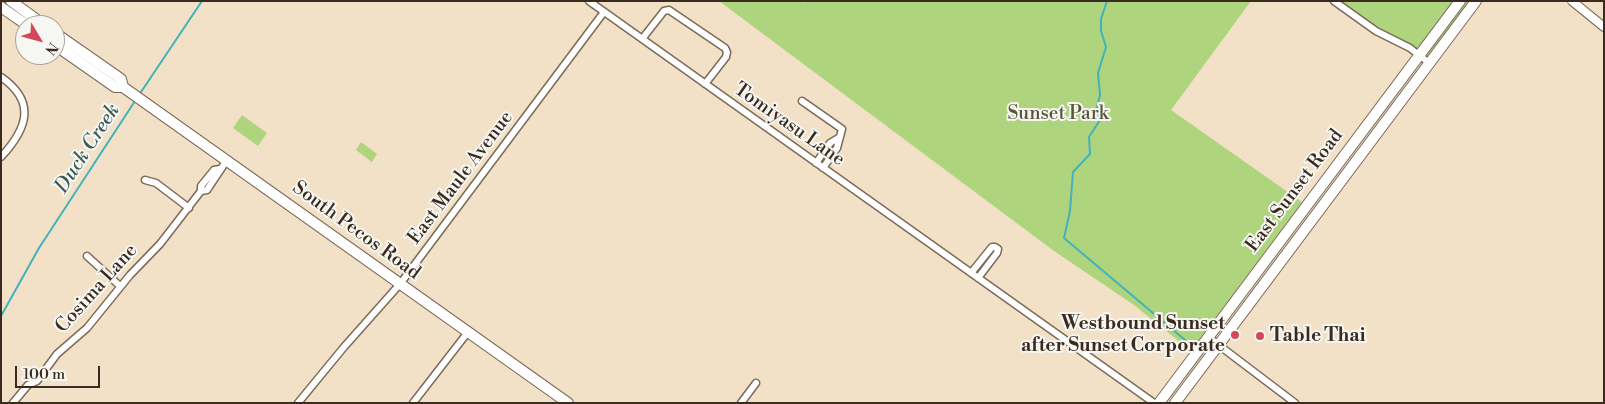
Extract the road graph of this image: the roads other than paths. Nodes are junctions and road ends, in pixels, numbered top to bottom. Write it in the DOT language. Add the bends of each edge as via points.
graph roads {
  1 [pos="11,1"];
  2 [pos="589,1"];
  3 [pos="1334,1"];
  4 [pos="1460,1"];
  5 [pos="1476,1"];
  6 [pos="1572,1"];
  7 [pos="1,7"];
  8 [pos="604,12"];
  9 [pos="30,15"];
  10 [pos="15,17"];
  11 [pos="1604,27"];
  12 [pos="65,39"];
  13 [pos="642,39"];
  14 [pos="65,52"];
  15 [pos="1419,55"];
  16 [pos="1429,63"];
  17 [pos="1,77"];
  18 [pos="705,84"];
  19 [pos="124,88"];
  20 [pos="802,101"];
  21 [pos="840,137"];
  22 [pos="1,157"];
  23 [pos="816,163"];
  24 [pos="223,165"];
  25 [pos="823,168"];
  26 [pos="145,180"];
  27 [pos="188,208"];
  28 [pos="1285,234"];
  29 [pos="1296,242"];
  30 [pos="87,256"];
  31 [pos="972,274"];
  32 [pos="978,278"];
  33 [pos="400,284"];
  34 [pos="120,286"];
  35 [pos="468,332"];
  36 [pos="1208,337"];
  37 [pos="1219,345"];
  38 [pos="756,383"];
  39 [pos="13,403"];
  40 [pos="298,403"];
  41 [pos="413,403"];
  42 [pos="568,403"];
  43 [pos="741,403"];
  44 [pos="1154,403"];
  45 [pos="1159,403"];
  46 [pos="1175,403"];
  47 [pos="1295,403"];
  1 -- 9 [label="main road"];
  2 -- 8 [label="street, Tomiyasu Lane"];
  3 -- 15 [label="street" via="1376,31"];
  4 -- 15 [label="main road, East Sunset Road"];
  5 -- 16 [label="main road, East Sunset Road"];
  6 -- 11 [label="street"];
  7 -- 10 [label="main road"];
  8 -- 13 [label="street, Tomiyasu Lane"];
  8 -- 33 [label="street, East Maule Avenue"];
  12 -- 19 [label="main road, South Pecos Road" via="121,79"];
  13 -- 18 [label="street, Tomiyasu Lane"];
  13 -- 18 [label="street" via="664,11 669,10 700,30 727,52"];
  14 -- 19 [label="main road" via="115,87"];
  15 -- 16 [label="street"];
  15 -- 28 [label="main road, East Sunset Road"];
  16 -- 29 [label="main road, East Sunset Road"];
  17 -- 22 [label="street" via="18,92 25,117 17,140"];
  18 -- 23 [label="street, Tomiyasu Lane"];
  19 -- 24 [label="main road, South Pecos Road"];
  20 -- 21 [label="street" via="842,129"];
  21 -- 23 [label="street" via="830,143"];
  21 -- 25 [label="street" via="837,148"];
  23 -- 25 [label="street, Tomiyasu Lane"];
  24 -- 27 [label="street, Cosima Lane" via="214,170"];
  24 -- 33 [label="main road, South Pecos Road"];
  25 -- 31 [label="street, Tomiyasu Lane"];
  26 -- 27 [label="street" via="156,183"];
  27 -- 34 [label="street, Cosima Lane" via="160,244"];
  28 -- 29 [label="main road"];
  28 -- 36 [label="main road, East Sunset Road"];
  29 -- 37 [label="main road, East Sunset Road"];
  30 -- 34 [label="street" via="93,265"];
  31 -- 32 [label="street, Tomiyasu Lane"];
  31 -- 32 [label="street" via="992,247 998,249"];
  32 -- 44 [label="street, Tomiyasu Lane"];
  33 -- 35 [label="main road, South Pecos Road"];
  33 -- 40 [label="street, East Maule Avenue"];
  34 -- 39 [label="street, Cosima Lane" via="87,328 57,354 37,381 28,385"];
  35 -- 41 [label="street"];
  35 -- 42 [label="main road, South Pecos Road"];
  36 -- 37 [label="street"];
  36 -- 45 [label="main road, East Sunset Road"];
  37 -- 46 [label="main road, East Sunset Road"];
  37 -- 47 [label="street"];
  38 -- 43 [label="street"];
}
